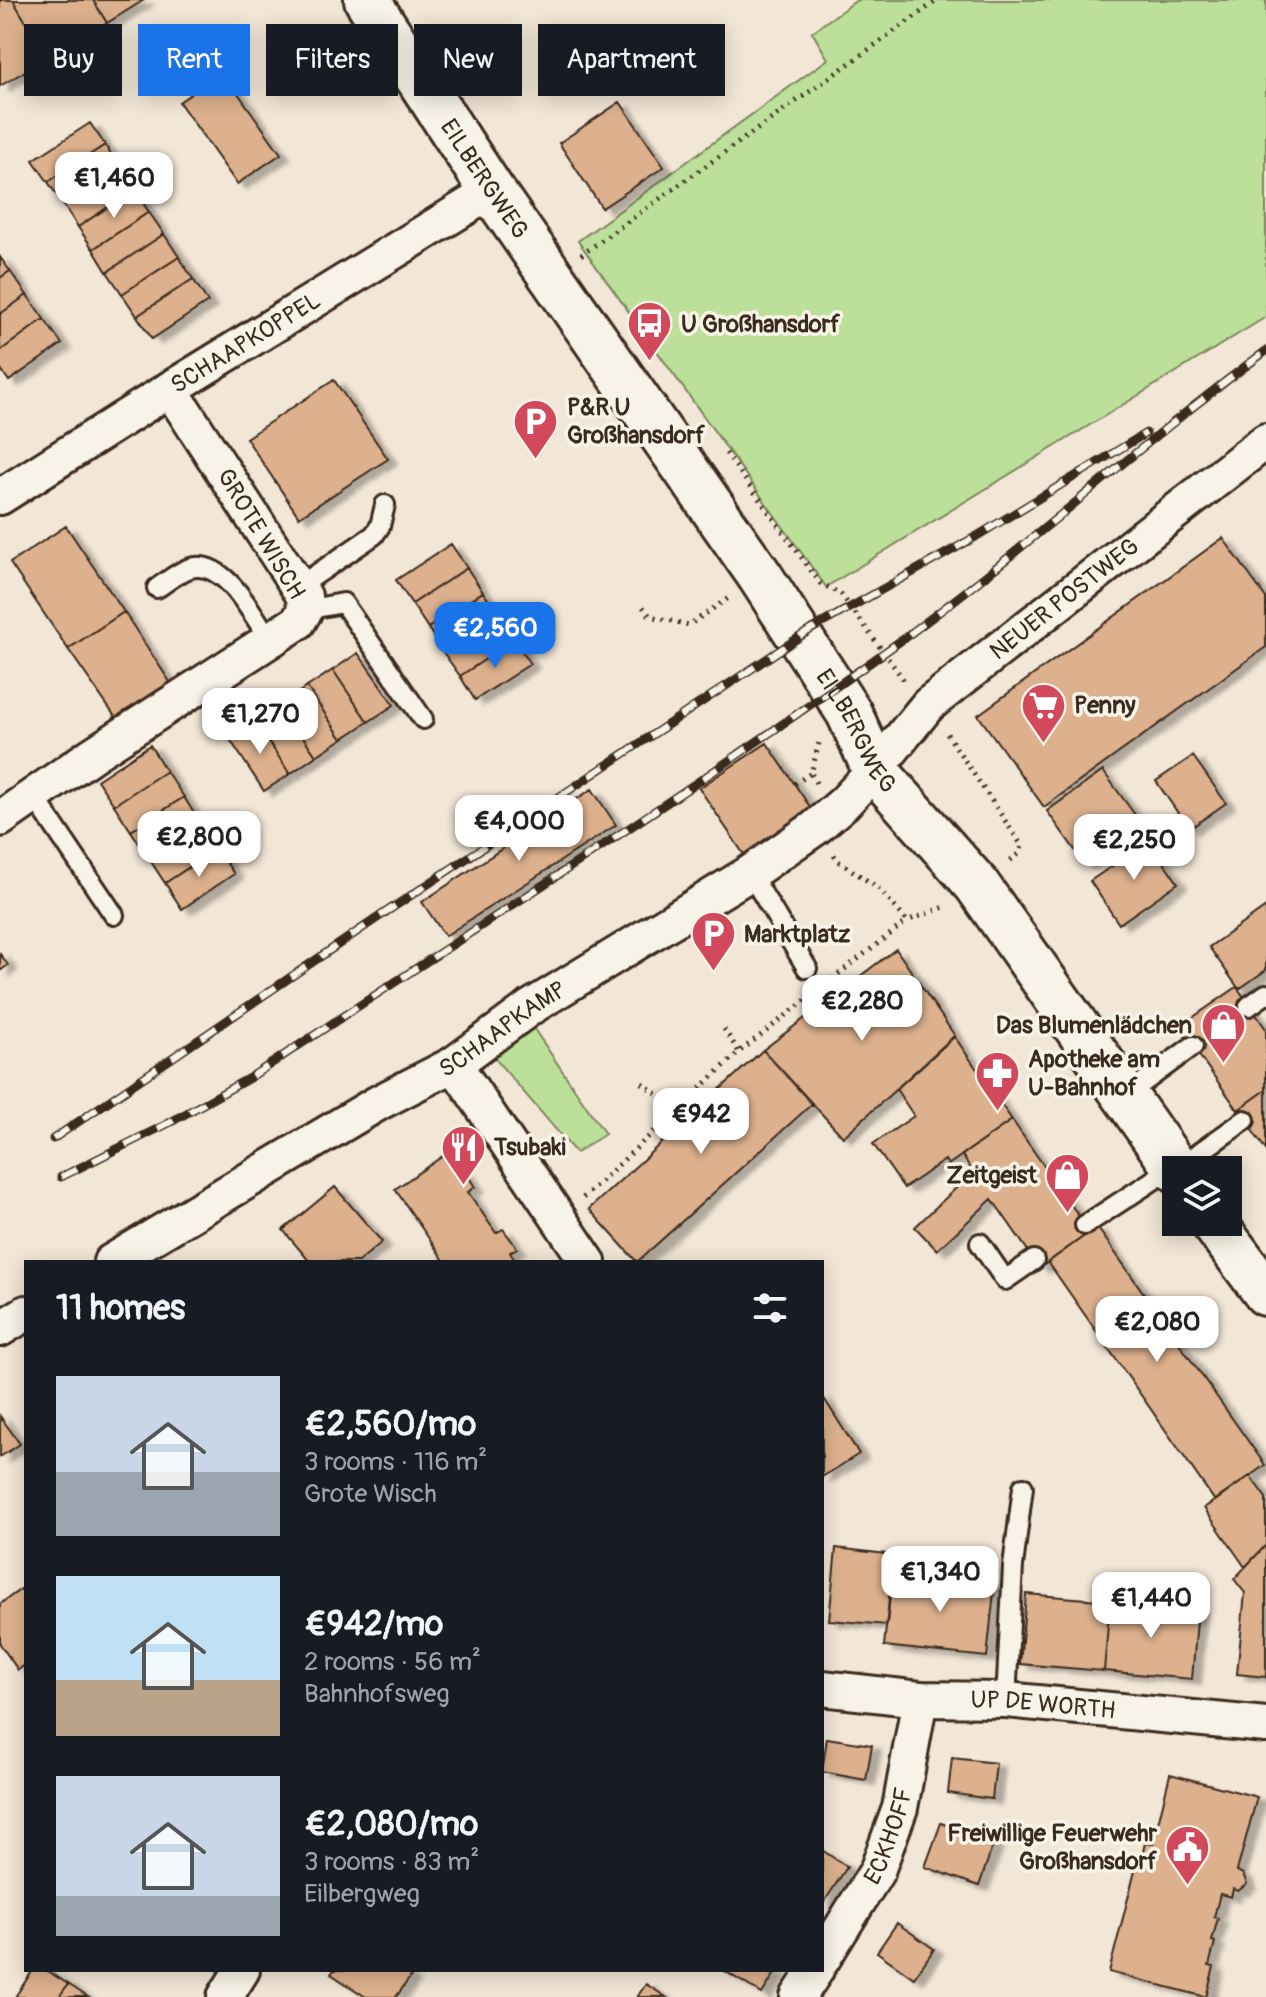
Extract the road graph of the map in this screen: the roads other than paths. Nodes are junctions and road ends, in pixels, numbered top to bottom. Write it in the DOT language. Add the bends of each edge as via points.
graph roads {
  1 [pos="367,0"];
  2 [pos="492,191"];
  3 [pos="170,389"];
  4 [pos="1266,441"];
  5 [pos="0,497"];
  6 [pos="385,505"];
  7 [pos="157,588"];
  8 [pos="301,598"];
  9 [pos="270,640"];
  10 [pos="423,719"];
  11 [pos="875,770"];
  12 [pos="34,796"];
  13 [pos="0,819"];
  14 [pos="750,873"];
  15 [pos="114,915"];
  16 [pos="807,968"];
  17 [pos="1266,994"];
  18 [pos="1249,1006"];
  19 [pos="1193,1046"];
  20 [pos="454,1064"];
  21 [pos="1126,1095"];
  22 [pos="1245,1120"];
  23 [pos="1168,1156"];
  24 [pos="1193,1156"];
  25 [pos="1162,1177"];
  26 [pos="1085,1225"];
  27 [pos="1223,1237"];
  28 [pos="980,1243"];
  29 [pos="114,1260"];
  30 [pos="587,1260"];
  31 [pos="1034,1260"];
  32 [pos="1266,1293"];
  33 [pos="24,1314"];
  34 [pos="1266,1322"];
  35 [pos="0,1329"];
  36 [pos="1023,1487"];
  37 [pos="824,1688"];
  38 [pos="920,1699"];
  39 [pos="1006,1700"];
  40 [pos="1266,1725"];
  41 [pos="824,1957"];
  42 [pos="241,1972"];
  43 [pos="815,1972"];
  44 [pos="225,1997"];
  45 [pos="798,1997"];
  1 -- 2 [label="main road, EILBERGWEG"];
  2 -- 3 [label="street, SCHAAPKOPPEL"];
  2 -- 11 [label="main road, EILBERGWEG" via="760,576 849,713"];
  3 -- 5 [label="street, SCHAAPKOPPEL"];
  3 -- 8 [label="street, GROTE WISCH"];
  4 -- 11 [label="street, NEUER POSTWEG" via="928,705"];
  6 -- 8 [label="lane" via="374,535"];
  7 -- 9 [label="lane" via="190,569 214,570"];
  8 -- 9 [label="street, GROTE WISCH" via="298,622"];
  8 -- 10 [label="lane" via="343,603"];
  9 -- 12 [label="street, GROTE WISCH"];
  11 -- 14 [label="street, SCHAAPKAMP" via="822,822"];
  11 -- 21 [label="main road, EILBERGWEG" via="962,895"];
  12 -- 13 [label="street, GROTE WISCH"];
  12 -- 15 [label="lane"];
  14 -- 16 [label="lane"];
  14 -- 20 [label="street, SCHAAPKAMP" via="531,1007"];
  17 -- 18 [label="lane"];
  19 -- 21 [label="lane"];
  20 -- 29 [label="street, SCHAAPKAMP" via="378,1103"];
  20 -- 30 [label="street"];
  21 -- 23 [label="main road, EILBERGWEG"];
  22 -- 24 [label="lane"];
  25 -- 26 [label="lane"];
  27 -- 32 [label="main road"];
  27 -- 34 [label="main road"];
  28 -- 31 [label="lane" via="1005,1280"];
  33 -- 35 [label="street"];
  36 -- 39 [label="lane"];
  37 -- 38 [label="street, UP DE WORTH"];
  38 -- 39 [label="street, UP DE WORTH"];
  38 -- 41 [label="street, ECKHOFF" via="900,1808 877,1871"];
  39 -- 40 [label="street, UP DE WORTH"];
  42 -- 44 [label="street"];
  43 -- 45 [label="street"];
}
